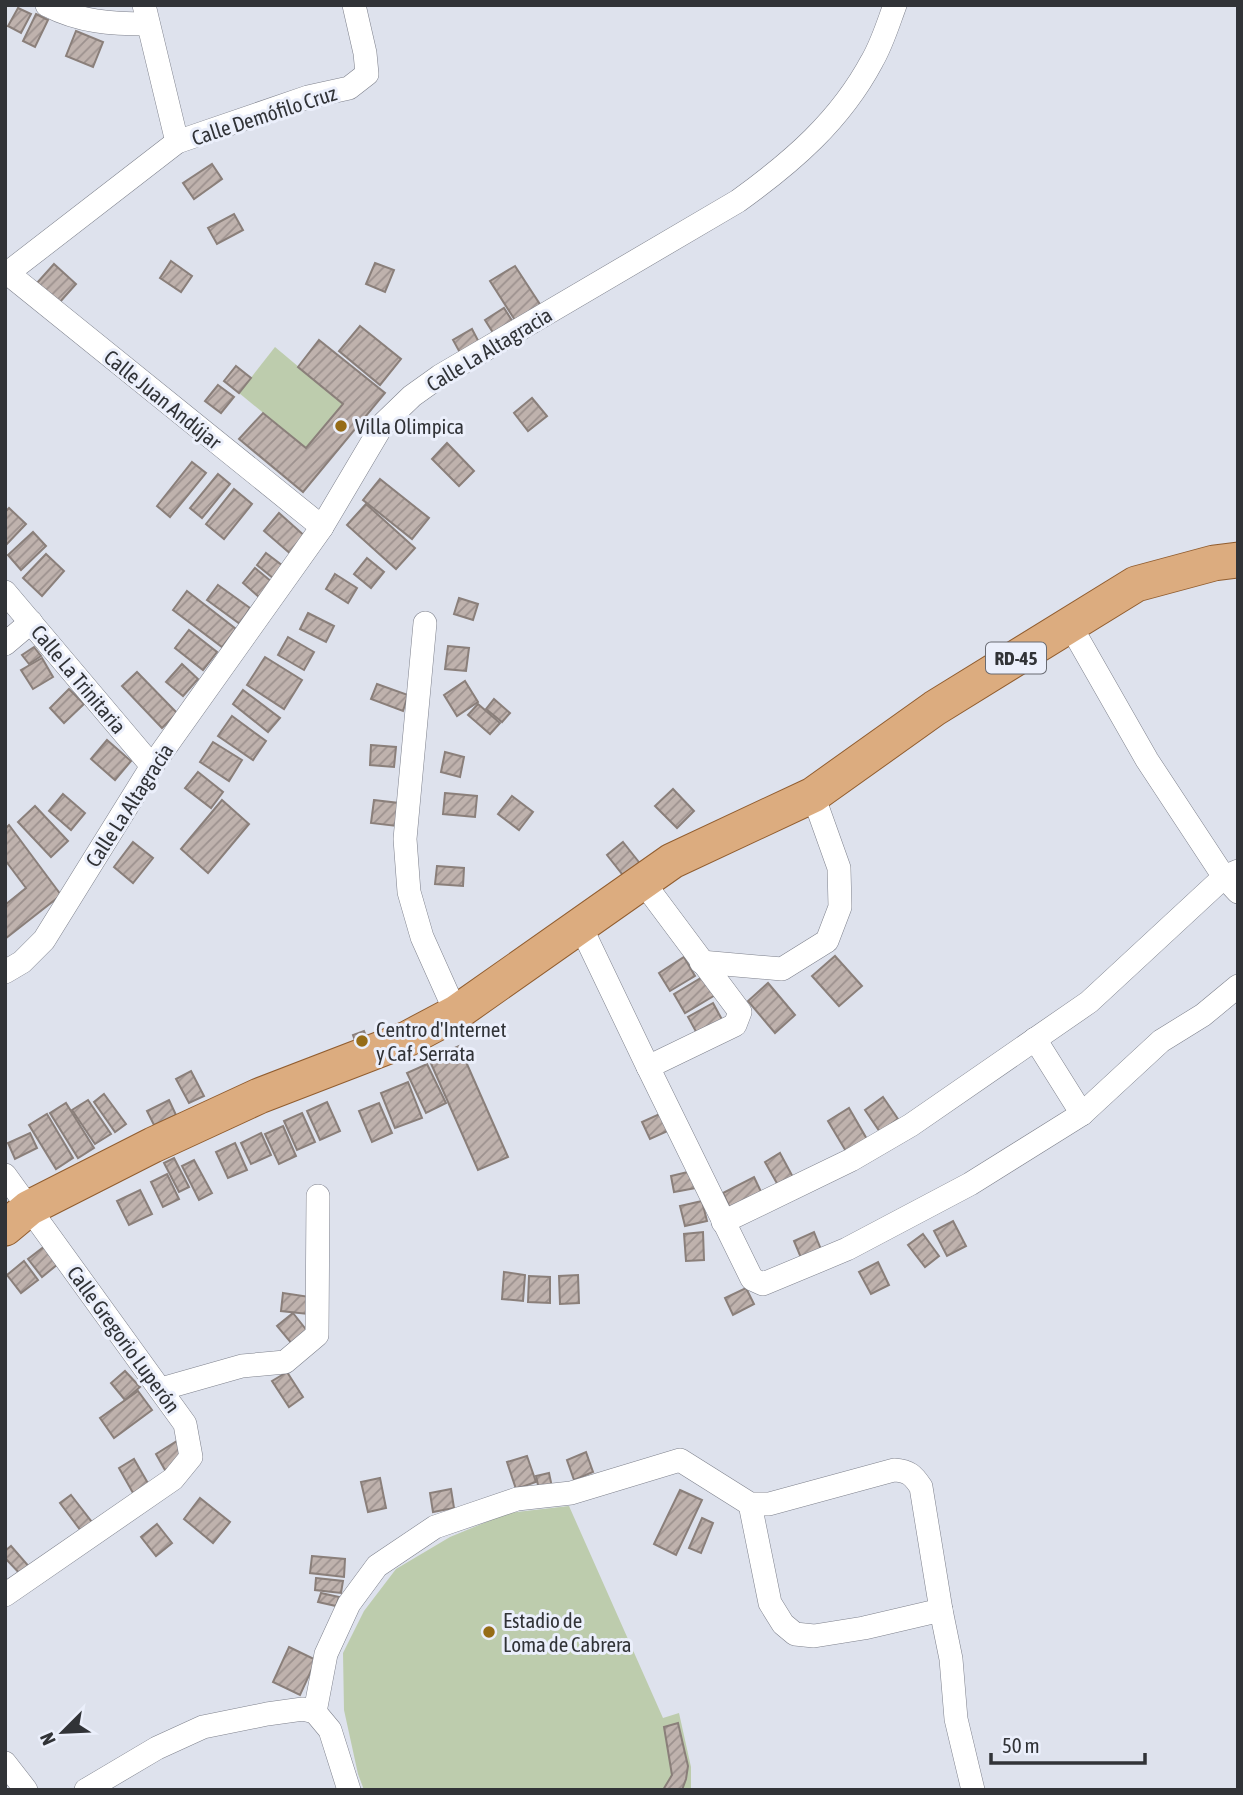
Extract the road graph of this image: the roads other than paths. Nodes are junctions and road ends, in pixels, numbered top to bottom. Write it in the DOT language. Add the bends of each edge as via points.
graph roads {
  1 [pos="47,5"];
  2 [pos="354,5"];
  3 [pos="895,5"];
  4 [pos="146,15"];
  5 [pos="177,142"];
  6 [pos="6,273"];
  7 [pos="322,527"];
  8 [pos="1238,560"];
  9 [pos="5,592"];
  10 [pos="31,622"];
  11 [pos="425,623"];
  12 [pos="1070,625"];
  13 [pos="5,644"];
  14 [pos="152,766"];
  15 [pos="813,795"];
  16 [pos="1233,880"];
  17 [pos="643,881"];
  18 [pos="580,925"];
  19 [pos="701,962"];
  20 [pos="5,972"];
  21 [pos="1238,986"];
  22 [pos="456,1013"];
  23 [pos="1035,1039"];
  24 [pos="648,1067"];
  25 [pos="1082,1114"];
  26 [pos="5,1175"];
  27 [pos="318,1196"];
  28 [pos="17,1218"];
  29 [pos="723,1222"];
  30 [pos="161,1389"];
  31 [pos="750,1504"];
  32 [pos="5,1595"];
  33 [pos="940,1610"];
  34 [pos="314,1712"];
  35 [pos="5,1763"];
  36 [pos="26,1790"];
  37 [pos="86,1790"];
  38 [pos="349,1790"];
  39 [pos="974,1790"];
  1 -- 4 [label="street" via="81,20 112,24"];
  2 -- 5 [label="street, Calle Demófilo Cruz" via="367,74 349,88 308,97"];
  3 -- 7 [label="street, Calle La Altagracia" via="873,59 844,107 815,140 738,201 412,396 383,424"];
  4 -- 5 [label="street"];
  5 -- 6 [label="street, Calle Demófilo Cruz"];
  6 -- 7 [label="street, Calle Juan Andújar"];
  7 -- 14 [label="street, Calle La Altagracia"];
  8 -- 12 [label="main road, RD-45" via="1136,584"];
  9 -- 10 [label="street, Calle La Trinitaria"];
  10 -- 13 [label="street"];
  10 -- 14 [label="street, Calle La Trinitaria"];
  11 -- 22 [label="street" via="404,839 409,892 422,937"];
  12 -- 15 [label="main road, RD-45" via="935,708"];
  12 -- 16 [label="street" via="1147,760"];
  14 -- 20 [label="street, Calle La Altagracia" via="44,940"];
  15 -- 17 [label="main road, RD-45" via="672,861"];
  15 -- 19 [label="street" via="839,868 840,908 827,941 782,970"];
  16 -- 23 [label="street" via="1089,1002"];
  17 -- 18 [label="main road, RD-45"];
  17 -- 19 [label="street"];
  18 -- 22 [label="main road, RD-45"];
  18 -- 24 [label="street"];
  19 -- 24 [label="street" via="740,1012 735,1025"];
  21 -- 25 [label="street" via="1161,1041"];
  22 -- 28 [label="main road, RD-45" via="407,1040 259,1096 153,1145"];
  23 -- 25 [label="street"];
  23 -- 29 [label="street" via="911,1125 851,1160"];
  24 -- 29 [label="street"];
  25 -- 29 [label="street" via="957,1190 847,1249 771,1282 752,1279"];
  26 -- 28 [label="street, Calle Gregorio Luperón"];
  27 -- 30 [label="street" via="317,1335 285,1362 242,1366"];
  28 -- 30 [label="street, Calle Gregorio Luperón"];
  30 -- 32 [label="street, Calle Gregorio Luperón" via="185,1424 191,1457 173,1479"];
  31 -- 33 [label="street" via="770,1603 795,1634 814,1636 864,1628"];
  31 -- 33 [label="street" via="769,1504 894,1470 913,1475 921,1487"];
  31 -- 34 [label="street" via="680,1460 571,1493 517,1499 435,1527 377,1566 349,1604 326,1654"];
  33 -- 39 [label="street" via="951,1659 956,1719"];
  34 -- 37 [label="street" via="303,1709 203,1727"];
  34 -- 38 [label="street" via="330,1730"];
  35 -- 36 [label="street"];
}
